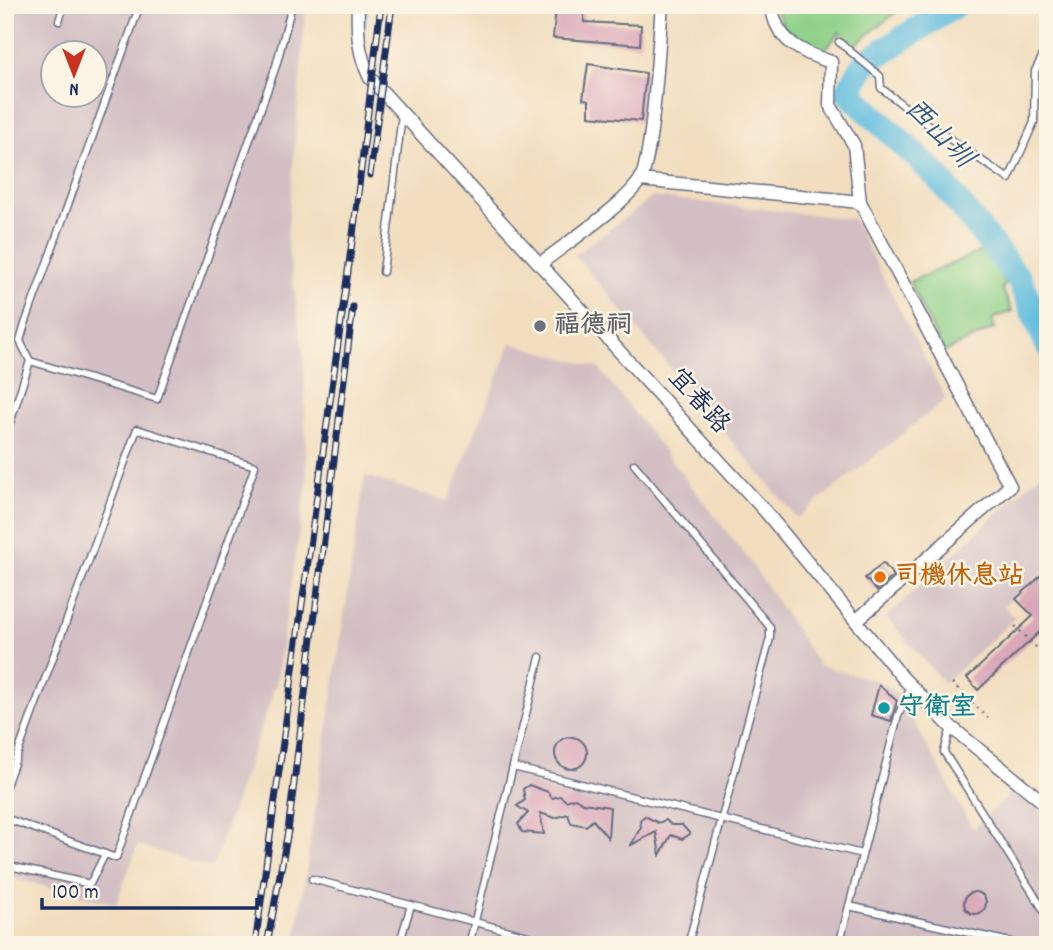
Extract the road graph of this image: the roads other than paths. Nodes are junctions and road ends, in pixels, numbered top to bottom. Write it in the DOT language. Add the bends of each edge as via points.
graph roads {
  1 [pos="64,5"];
  2 [pos="140,5"];
  3 [pos="292,5"];
  4 [pos="358,5"];
  5 [pos="662,5"];
  6 [pos="772,5"];
  7 [pos="59,21"];
  8 [pos="839,42"];
  9 [pos="1048,45"];
  10 [pos="402,112"];
  11 [pos="640,180"];
  12 [pos="860,202"];
  13 [pos="541,263"];
  14 [pos="383,272"];
  15 [pos="30,361"];
  16 [pos="5,438"];
  17 [pos="634,464"];
  18 [pos="856,621"];
  19 [pos="540,657"];
  20 [pos="911,686"];
  21 [pos="951,727"];
  22 [pos="513,767"];
  23 [pos="5,788"];
  24 [pos="1048,806"];
  25 [pos="5,818"];
  26 [pos="721,818"];
  27 [pos="105,854"];
  28 [pos="862,854"];
  29 [pos="5,865"];
  30 [pos="312,879"];
  31 [pos="411,905"];
  32 [pos="849,906"];
  33 [pos="1048,917"];
  34 [pos="474,923"];
  35 [pos="400,945"];
  36 [pos="469,945"];
  37 [pos="562,945"];
  38 [pos="688,945"];
  39 [pos="839,945"];
  40 [pos="1010,945"];
  1 -- 7 [label="lane"];
  2 -- 15 [label="lane" via="25,324 20,341"];
  3 -- 15 [label="lane" via="276,66 157,399"];
  4 -- 10 [label="street, 宜春路" via="360,58 370,78"];
  5 -- 11 [label="street" via="650,130"];
  6 -- 12 [label="street" via="779,30 792,47 831,62 831,105 854,145"];
  8 -- 9 [label="lane" via="880,76 881,88 1009,179 1034,122 1035,71"];
  10 -- 13 [label="street, 宜春路"];
  10 -- 14 [label="lane"];
  11 -- 12 [label="street"];
  11 -- 13 [label="street"];
  12 -- 18 [label="street" via="1010,486"];
  13 -- 18 [label="street, 宜春路" via="765,510"];
  15 -- 16 [label="lane"];
  17 -- 26 [label="lane" via="770,627"];
  18 -- 20 [label="street, 宜春路"];
  19 -- 22 [label="lane"];
  20 -- 21 [label="street, 宜春路"];
  20 -- 28 [label="lane" via="898,716"];
  21 -- 24 [label="street, 宜春路"];
  21 -- 33 [label="lane" via="944,752"];
  22 -- 26 [label="lane"];
  22 -- 34 [label="lane"];
  23 -- 27 [label="lane" via="137,429 255,466 116,858"];
  25 -- 27 [label="lane"];
  26 -- 28 [label="lane"];
  26 -- 38 [label="lane"];
  27 -- 29 [label="lane" via="90,884"];
  28 -- 32 [label="lane"];
  30 -- 31 [label="lane"];
  31 -- 34 [label="lane"];
  31 -- 35 [label="lane"];
  32 -- 39 [label="lane"];
  32 -- 40 [label="lane"];
  34 -- 36 [label="lane"];
  34 -- 37 [label="lane"];
}
